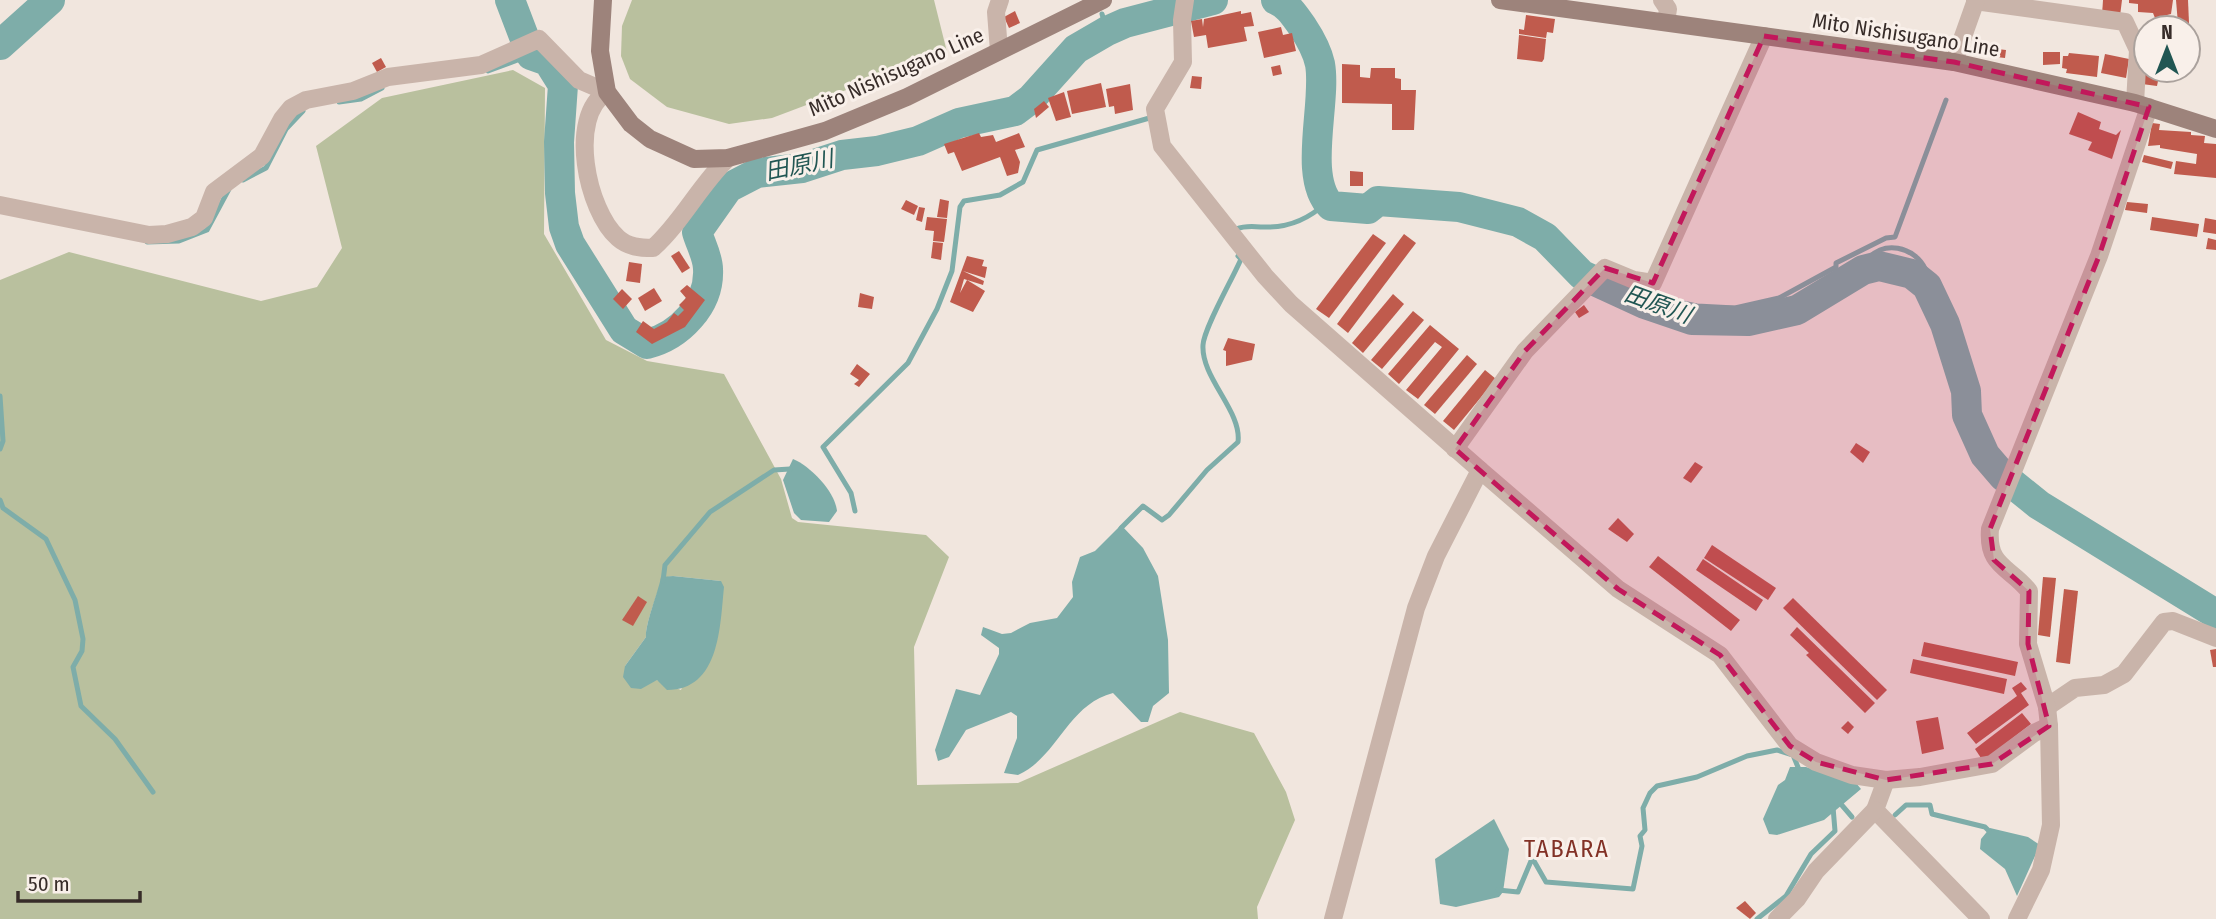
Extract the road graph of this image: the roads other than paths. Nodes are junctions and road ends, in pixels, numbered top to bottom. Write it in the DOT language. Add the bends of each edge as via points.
graph roads {
  1 [pos="603,0"];
  2 [pos="1000,0"];
  3 [pos="1103,0"];
  4 [pos="1185,0"];
  5 [pos="1500,0"];
  6 [pos="1662,0"];
  7 [pos="1975,1"];
  8 [pos="1666,22"];
  9 [pos="1764,36"];
  10 [pos="999,51"];
  11 [pos="1954,62"];
  12 [pos="607,92"];
  13 [pos="2142,105"];
  14 [pos="2216,129"];
  15 [pos="728,158"];
  16 [pos="0,205"];
  17 [pos="1455,449"];
  18 [pos="1480,470"];
  19 [pos="2216,638"];
  20 [pos="2047,707"];
  21 [pos="2049,726"];
  22 [pos="1885,780"];
  23 [pos="1875,810"];
  24 [pos="1333,919"];
  25 [pos="1777,919"];
  26 [pos="1980,919"];
  27 [pos="2017,919"];
  1 -- 12 [label="main road, Mito Nishisugano Line" via="600,51"];
  2 -- 10 [label="street" via="996,12"];
  3 -- 10 [label="main road, Mito Nishisugano Line"];
  4 -- 17 [label="street" via="1183,62 1154,109 1162,146 1291,304"];
  5 -- 8 [label="main road, Mito Nishisugano Line"];
  6 -- 8 [label="street" via="1668,9"];
  7 -- 11 [label="street"];
  7 -- 13 [label="street" via="2125,22 2138,50"];
  8 -- 9 [label="main road, Mito Nishisugano Line"];
  9 -- 11 [label="main road, Mito Nishisugano Line"];
  9 -- 17 [label="street" via="1653,283 1605,268 1525,351"];
  10 -- 15 [label="main road, Mito Nishisugano Line" via="825,131"];
  11 -- 13 [label="main road, Mito Nishisugano Line"];
  12 -- 15 [label="main road, Mito Nishisugano Line" via="631,124 650,139 694,159"];
  12 -- 15 [label="street" via="594,99 586,120 589,185 601,214 625,243 653,248 674,230 707,179"];
  12 -- 16 [label="street" via="579,80 540,40 481,65 388,78 291,108 262,156 214,192 204,218 192,227 149,234"];
  13 -- 14 [label="main road, Mito Nishisugano Line"];
  13 -- 20 [label="street" via="2099,256 1990,529 1994,560 2029,591 2028,644"];
  17 -- 18 [label="street"];
  18 -- 22 [label="street" via="1618,589 1720,654 1790,746 1852,775"];
  18 -- 24 [label="street" via="1436,556 1416,608"];
  19 -- 20 [label="street" via="2173,621 2164,622 2124,674 2104,685 2076,688"];
  20 -- 21 [label="street"];
  21 -- 22 [label="street" via="1992,764"];
  21 -- 27 [label="street" via="2051,825 2041,870"];
  22 -- 23 [label="street"];
  23 -- 25 [label="street"];
  23 -- 26 [label="street"];
}
